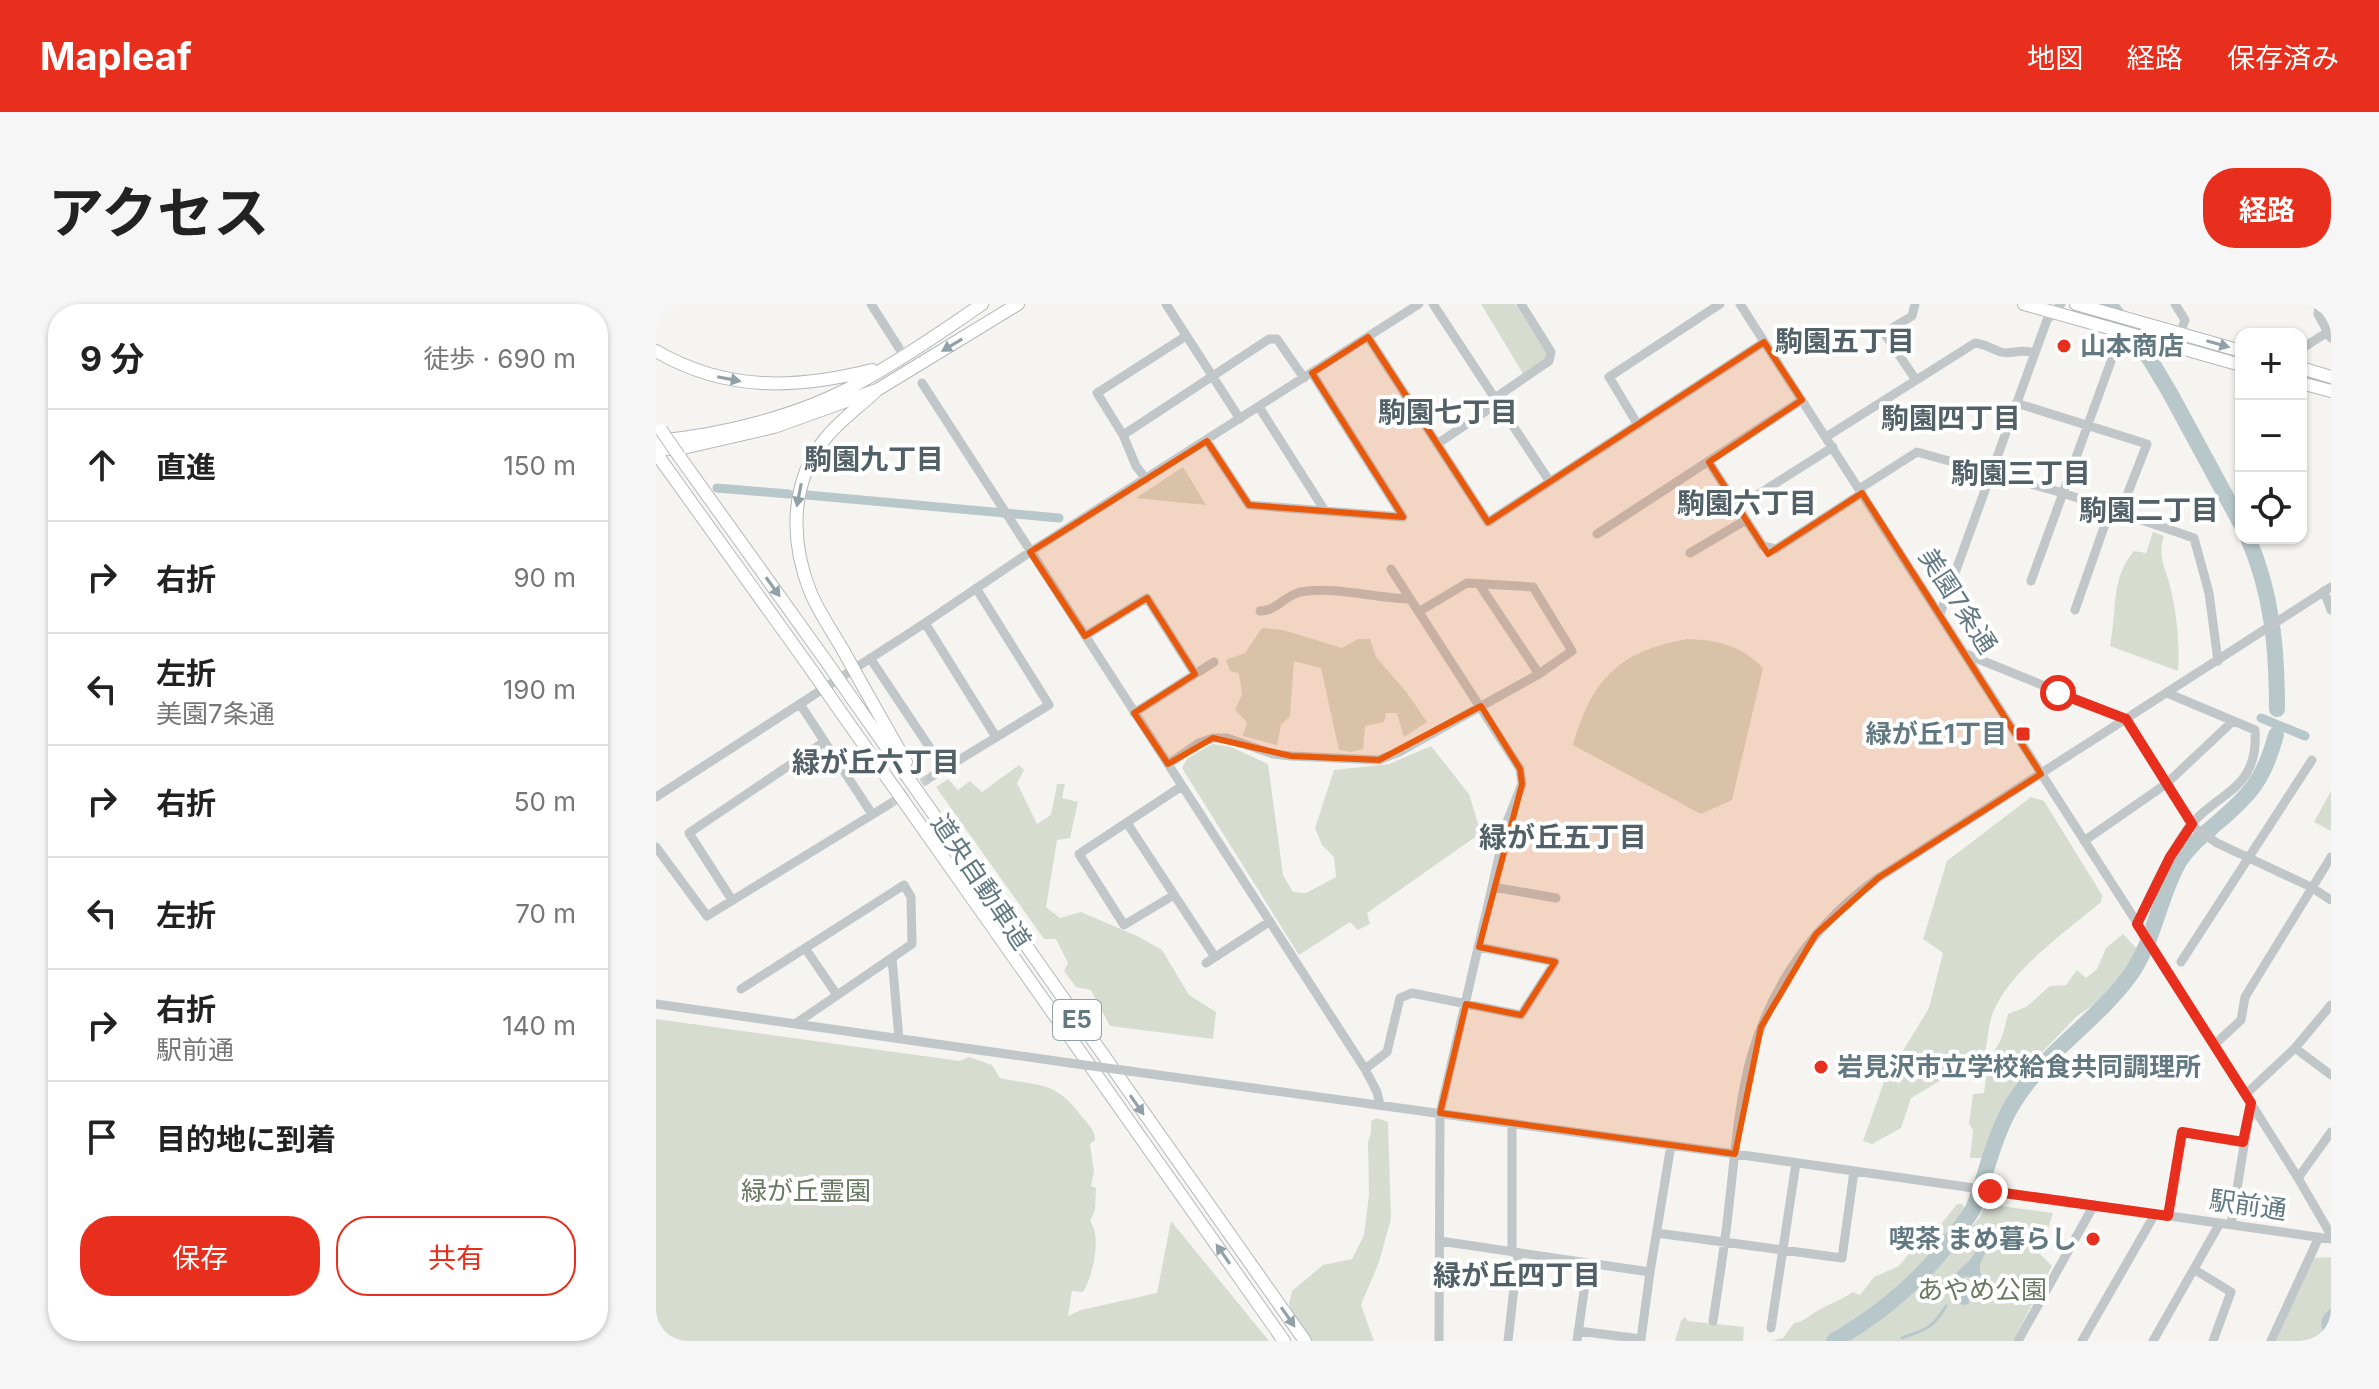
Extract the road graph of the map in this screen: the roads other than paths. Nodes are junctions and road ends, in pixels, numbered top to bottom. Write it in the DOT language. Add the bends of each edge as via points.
graph roads {
  1 [pos="871,304"];
  2 [pos="982,304"];
  3 [pos="1018,304"];
  4 [pos="1166,304"];
  5 [pos="1419,304"];
  6 [pos="1433,304"];
  7 [pos="1521,304"];
  8 [pos="1720,304"];
  9 [pos="1740,304"];
  10 [pos="1915,304"];
  11 [pos="2024,304"];
  12 [pos="2076,304"];
  13 [pos="2175,304"];
  14 [pos="2319,304"];
  15 [pos="2057,308"];
  16 [pos="2117,330"];
  17 [pos="2181,333"];
  18 [pos="2330,333"];
  19 [pos="1186,336"];
  20 [pos="1368,337"];
  21 [pos="1764,342"];
  22 [pos="2176,346"];
  23 [pos="2307,346"];
  24 [pos="899,348"];
  25 [pos="2235,349"];
  26 [pos="656,351"];
  27 [pos="2034,353"];
  28 [pos="2235,363"];
  29 [pos="886,366"];
  30 [pos="2307,370"];
  31 [pos="1308,376"];
  32 [pos="1212,377"];
  33 [pos="2331,377"];
  34 [pos="1916,380"];
  35 [pos="922,383"];
  36 [pos="2307,385"];
  37 [pos="877,390"];
  38 [pos="2331,391"];
  39 [pos="1496,400"];
  40 [pos="1802,400"];
  41 [pos="2016,403"];
  42 [pos="1259,407"];
  43 [pos="1240,419"];
  44 [pos="1638,425"];
  45 [pos="2088,426"];
  46 [pos="658,432"];
  47 [pos="1123,435"];
  48 [pos="1826,437"];
  49 [pos="1207,441"];
  50 [pos="1437,444"];
  51 [pos="1833,447"];
  52 [pos="657,457"];
  53 [pos="1709,462"];
  54 [pos="1990,473"];
  55 [pos="1146,479"];
  56 [pos="1550,482"];
  57 [pos="1860,491"];
  58 [pos="2063,493"];
  59 [pos="1738,507"];
  60 [pos="1325,511"];
  61 [pos="2115,512"];
  62 [pos="1746,520"];
  63 [pos="1597,534"];
  64 [pos="1030,552"];
  65 [pos="1690,553"];
  66 [pos="1391,569"];
  67 [pos="2031,581"];
  68 [pos="1479,584"];
  69 [pos="976,588"];
  70 [pos="2328,589"];
  71 [pos="1409,599"];
  72 [pos="2075,610"];
  73 [pos="2331,610"];
  74 [pos="1260,611"];
  75 [pos="1420,611"];
  76 [pos="1940,614"];
  77 [pos="925,623"];
  78 [pos="1085,636"];
  79 [pos="1966,654"];
  80 [pos="870,658"];
  81 [pos="2218,661"];
  82 [pos="1214,662"];
  83 [pos="1195,674"];
  84 [pos="1539,674"];
  85 [pos="2167,693"];
  86 [pos="800,704"];
  87 [pos="1481,706"];
  88 [pos="1134,713"];
  89 [pos="2126,719"];
  90 [pos="2233,721"];
  91 [pos="996,737"];
  92 [pos="824,742"];
  93 [pos="2312,760"];
  94 [pos="1168,764"];
  95 [pos="944,769"];
  96 [pos="2041,774"];
  97 [pos="931,777"];
  98 [pos="2166,784"];
  99 [pos="1182,786"];
  100 [pos="656,797"];
  101 [pos="888,805"];
  102 [pos="930,806"];
  103 [pos="872,814"];
  104 [pos="1127,823"];
  105 [pos="2194,826"];
  106 [pos="2084,841"];
  107 [pos="656,847"];
  108 [pos="2331,857"];
  109 [pos="2249,859"];
  110 [pos="1493,887"];
  111 [pos="2311,887"];
  112 [pos="1174,895"];
  113 [pos="1556,898"];
  114 [pos="732,900"];
  115 [pos="2331,900"];
  116 [pos="1269,922"];
  117 [pos="2139,927"];
  118 [pos="1479,947"];
  119 [pos="805,948"];
  120 [pos="892,958"];
  121 [pos="2181,962"];
  122 [pos="741,989"];
  123 [pos="837,995"];
  124 [pos="656,1004"];
  125 [pos="1466,1004"];
  126 [pos="2331,1005"];
  127 [pos="795,1024"];
  128 [pos="899,1039"];
  129 [pos="2214,1045"];
  130 [pos="2295,1048"];
  131 [pos="1365,1069"];
  132 [pos="2331,1075"];
  133 [pos="2248,1099"];
  134 [pos="1380,1105"];
  135 [pos="1440,1113"];
  136 [pos="1512,1123"];
  137 [pos="2331,1132"];
  138 [pos="2243,1142"];
  139 [pos="1671,1145"];
  140 [pos="1735,1154"];
  141 [pos="1796,1163"];
  142 [pos="1854,1171"];
  143 [pos="2298,1178"];
  144 [pos="2094,1205"];
  145 [pos="2155,1214"];
  146 [pos="2168,1216"];
  147 [pos="2225,1224"];
  148 [pos="1657,1233"];
  149 [pos="2319,1237"];
  150 [pos="2331,1237"];
  151 [pos="1440,1241"];
  152 [pos="1725,1243"];
  153 [pos="1784,1251"];
  154 [pos="1515,1253"];
  155 [pos="1588,1263"];
  156 [pos="2195,1270"];
  157 [pos="1650,1272"];
  158 [pos="1713,1321"];
  159 [pos="1771,1328"];
  160 [pos="1577,1336"];
  161 [pos="1284,1341"];
  162 [pos="1305,1341"];
  163 [pos="1439,1341"];
  164 [pos="1508,1341"];
  165 [pos="2018,1341"];
  166 [pos="2082,1341"];
  167 [pos="2153,1341"];
  168 [pos="2213,1341"];
  169 [pos="2271,1341"];
  1 -- 24 [label="street"];
  2 -- 29 [label="highway"];
  3 -- 37 [label="highway, one-way"];
  4 -- 19 [label="street"];
  5 -- 20 [label="street"];
  6 -- 39 [label="street"];
  7 -- 39 [label="street" via="1551,352 1549,361"];
  8 -- 44 [label="street" via="1609,377"];
  9 -- 21 [label="street, 美園7条通"];
  10 -- 34 [label="street" via="1912,316 1884,333"];
  11 -- 15 [label="highway"];
  12 -- 17 [label="highway"];
  13 -- 17 [label="street" via="2185,320"];
  14 -- 18 [label="street" via="2318,314"];
  15 -- 16 [label="highway"];
  15 -- 27 [label="street"];
  16 -- 22 [label="highway"];
  16 -- 45 [label="street"];
  17 -- 22 [label="street"];
  17 -- 25 [label="highway, one-way"];
  18 -- 23 [label="street"];
  19 -- 32 [label="street"];
  19 -- 47 [label="street" via="1097,393"];
  20 -- 31 [label="street"];
  20 -- 50 [label="street"];
  21 -- 40 [label="street, 美園7条通"];
  21 -- 44 [label="street"];
  22 -- 28 [label="highway"];
  26 -- 29 [label="highway, one-way" via="715,376 779,385"];
  27 -- 34 [label="street" via="2003,353 1975,343"];
  27 -- 41 [label="street"];
  29 -- 46 [label="highway" via="855,385 765,420 681,439"];
  30 -- 33 [label="highway"];
  31 -- 32 [label="street" via="1274,338"];
  31 -- 42 [label="street"];
  31 -- 60 [label="street" via="1403,517"];
  32 -- 43 [label="street"];
  32 -- 47 [label="street"];
  34 -- 48 [label="street"];
  35 -- 64 [label="street"];
  36 -- 38 [label="highway"];
  37 -- 52 [label="highway" via="774,427"];
  37 -- 102 [label="highway, one-way, bridge" via="825,438 805,471 797,502 796,542 810,591"];
  39 -- 50 [label="street"];
  39 -- 56 [label="street"];
  40 -- 48 [label="street, 美園7条通"];
  40 -- 53 [label="street"];
  41 -- 45 [label="street"];
  41 -- 54 [label="street"];
  42 -- 43 [label="street"];
  42 -- 60 [label="street"];
  43 -- 49 [label="street"];
  44 -- 56 [label="street"];
  45 -- 58 [label="street"];
  45 -- 61 [label="street" via="2147,444"];
  46 -- 102 [label="highway, 道央自動車道 / E5, one-way, bridge"];
  47 -- 55 [label="street"];
  48 -- 51 [label="street, 美園7条通"];
  49 -- 55 [label="street"];
  49 -- 60 [label="street" via="1249,505"];
  50 -- 56 [label="street" via="1488,522"];
  51 -- 57 [label="street, 美園7条通"];
  51 -- 59 [label="street"];
  161 -- 52 [label="highway, 道央自動車道 / E5, one-way, bridge"];
  53 -- 59 [label="street"];
  53 -- 63 [label="street"];
  54 -- 57 [label="street" via="1917,452"];
  54 -- 58 [label="street"];
  54 -- 76 [label="street"];
  55 -- 64 [label="street"];
  57 -- 62 [label="street" via="1776,549 1763,546"];
  57 -- 76 [label="street, 美園7条通"];
  58 -- 61 [label="street"];
  58 -- 67 [label="street"];
  59 -- 62 [label="street"];
  61 -- 72 [label="street"];
  61 -- 81 [label="street" via="2194,538 2209,593"];
  62 -- 65 [label="street"];
  64 -- 69 [label="street"];
  64 -- 78 [label="street"];
  66 -- 71 [label="street"];
  68 -- 75 [label="street" via="1467,583"];
  68 -- 84 [label="street"];
  68 -- 84 [label="street" via="1533,587 1572,651"];
  69 -- 77 [label="street"];
  69 -- 91 [label="street" via="1049,705"];
  70 -- 73 [label="street"];
  70 -- 81 [label="street"];
  71 -- 74 [label="street" via="1306,592"];
  71 -- 75 [label="street"];
  75 -- 87 [label="street"];
  76 -- 79 [label="street, 美園7条通"];
  77 -- 80 [label="street"];
  77 -- 91 [label="street"];
  78 -- 83 [label="street" via="1147,598"];
  78 -- 88 [label="street"];
  79 -- 89 [label="street"];
  79 -- 96 [label="street, 美園7条通"];
  80 -- 86 [label="street"];
  80 -- 95 [label="street"];
  81 -- 85 [label="street"];
  82 -- 83 [label="street"];
  83 -- 88 [label="street"];
  84 -- 87 [label="street"];
  85 -- 89 [label="street"];
  85 -- 90 [label="street"];
  86 -- 92 [label="street"];
  86 -- 100 [label="street"];
  87 -- 94 [label="street" via="1379,760 1273,754 1213,738"];
  87 -- 110 [label="street" via="1520,769 1522,784 1507,822"];
  88 -- 94 [label="street"];
  89 -- 96 [label="street"];
  89 -- 98 [label="street"];
  90 -- 98 [label="street"];
  90 -- 105 [label="street" via="2255,730 2251,764 2240,784"];
  91 -- 95 [label="street"];
  92 -- 103 [label="street"];
  92 -- 114 [label="street" via="689,833"];
  93 -- 109 [label="street"];
  94 -- 99 [label="street"];
  95 -- 97 [label="street"];
  96 -- 106 [label="street, 美園7条通"];
  96 -- 140 [label="street" via="1861,890 1809,943 1761,1027"];
  98 -- 105 [label="street"];
  98 -- 106 [label="street"];
  99 -- 104 [label="street"];
  99 -- 116 [label="street"];
  101 -- 103 [label="street"];
  102 -- 162 [label="highway, 道央自動車道 / E5, one-way"];
  103 -- 114 [label="street"];
  104 -- 112 [label="street"];
  104 -- 112 [label="street" via="1079,854 1124,925"];
  105 -- 109 [label="street"];
  105 -- 117 [label="street" via="2170,857"];
  106 -- 117 [label="street, 美園7条通"];
  107 -- 114 [label="street" via="707,916"];
  108 -- 111 [label="street"];
  109 -- 111 [label="street"];
  109 -- 121 [label="street"];
  110 -- 113 [label="street"];
  110 -- 118 [label="street"];
  111 -- 115 [label="street"];
  111 -- 129 [label="street" via="2245,997 2241,1020"];
  112 -- 116 [label="street" via="1210,960"];
  116 -- 131 [label="street"];
  117 -- 129 [label="street, 美園7条通"];
  118 -- 125 [label="street"];
  118 -- 125 [label="street" via="1555,962 1521,1015"];
  119 -- 120 [label="street" via="904,885 911,897 912,944"];
  119 -- 122 [label="street"];
  119 -- 123 [label="street"];
  120 -- 123 [label="street"];
  120 -- 128 [label="street"];
  123 -- 127 [label="street"];
  124 -- 127 [label="street, 駅前通"];
  125 -- 131 [label="street" via="1412,993 1400,998 1387,1052"];
  125 -- 135 [label="street"];
  126 -- 130 [label="street"];
  127 -- 128 [label="street, 駅前通"];
  128 -- 134 [label="street, 駅前通, bridge"];
  129 -- 133 [label="street, 美園7条通"];
  130 -- 132 [label="street"];
  130 -- 133 [label="street"];
  131 -- 134 [label="street"];
  133 -- 138 [label="street"];
  133 -- 143 [label="street, 美園7条通"];
  134 -- 135 [label="street, 駅前通"];
  135 -- 136 [label="street, 駅前通"];
  135 -- 151 [label="street"];
  136 -- 139 [label="street, 駅前通"];
  136 -- 154 [label="street"];
  137 -- 143 [label="street"];
  138 -- 146 [label="street" via="2182,1132"];
  138 -- 147 [label="street"];
  139 -- 140 [label="street, 駅前通"];
  139 -- 148 [label="street"];
  140 -- 141 [label="street, 駅前通"];
  140 -- 152 [label="street"];
  141 -- 142 [label="street, 駅前通"];
  141 -- 153 [label="street"];
  142 -- 144 [label="street, 駅前通"];
  142 -- 153 [label="street" via="1842,1258"];
  143 -- 150 [label="street, 美園7条通"];
  144 -- 145 [label="street, 駅前通"];
  144 -- 165 [label="street"];
  145 -- 146 [label="street, 駅前通"];
  145 -- 166 [label="street"];
  146 -- 147 [label="street, 駅前通"];
  147 -- 149 [label="street, 駅前通"];
  147 -- 156 [label="street"];
  148 -- 152 [label="street"];
  148 -- 157 [label="street"];
  149 -- 150 [label="street, 駅前通"];
  149 -- 169 [label="street"];
  151 -- 154 [label="street"];
  151 -- 163 [label="street"];
  152 -- 153 [label="street"];
  152 -- 158 [label="street"];
  153 -- 159 [label="street"];
  154 -- 155 [label="street"];
  154 -- 164 [label="street"];
  155 -- 157 [label="street"];
  155 -- 160 [label="street"];
  156 -- 167 [label="street"];
  156 -- 168 [label="street" via="2231,1292"];
  157 -- 160 [label="street" via="1641,1339"];
}
